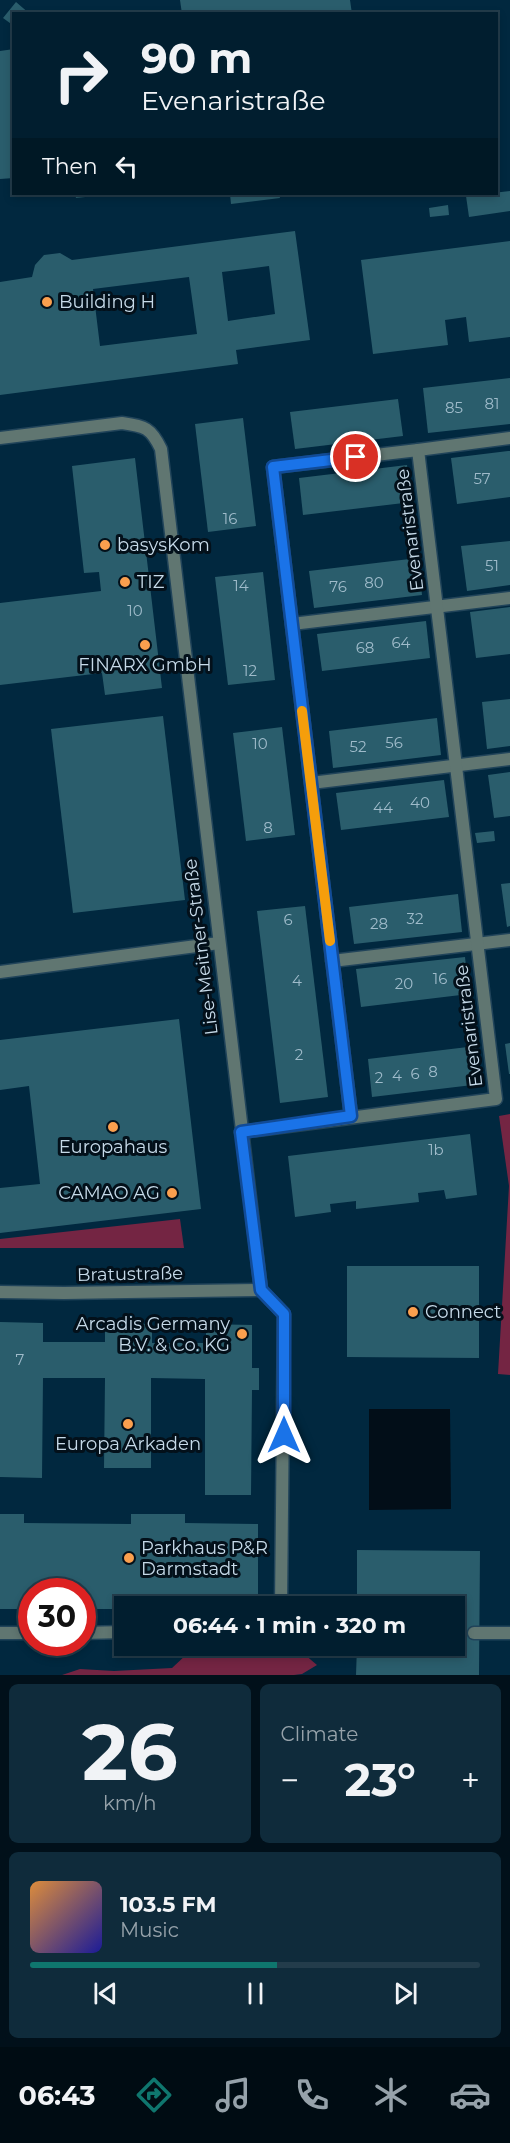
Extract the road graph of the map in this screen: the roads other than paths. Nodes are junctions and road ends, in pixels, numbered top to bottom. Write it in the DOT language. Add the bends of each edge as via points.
graph roads {
  1 [pos="0,438"];
  2 [pos="510,438"];
  3 [pos="418,450"];
  4 [pos="510,598"];
  5 [pos="437,606"];
  6 [pos="292,624"];
  7 [pos="510,759"];
  8 [pos="456,765"];
  9 [pos="311,783"];
  10 [pos="510,940"];
  11 [pos="219,943"];
  12 [pos="477,944"];
  13 [pos="332,961"];
  14 [pos="0,972"];
  15 [pos="351,1116"];
  16 [pos="241,1132"];
  17 [pos="261,1290"];
  18 [pos="0,1292"];
  19 [pos="282,1596"];
  20 [pos="96,1632"];
  21 [pos="114,1632"];
  22 [pos="0,1633"];
  23 [pos="18,1633"];
  24 [pos="474,1633"];
  25 [pos="510,1633"];
  1 -- 11 [label="street, Lise-Meitner-Straße" via="122,423 141,425 154,434 160,449"];
  2 -- 3 [label="street, Evenaristraße"];
  3 -- 5 [label="street, Evenaristraße"];
  3 -- 6 [label="street, Evenaristraße" via="273,467"];
  4 -- 5 [label="street, Evenaristraße"];
  5 -- 6 [label="street, Evenaristraße"];
  5 -- 8 [label="street, Evenaristraße"];
  6 -- 9 [label="street"];
  7 -- 8 [label="street"];
  8 -- 9 [label="street"];
  8 -- 12 [label="street, Evenaristraße"];
  9 -- 13 [label="street"];
  10 -- 12 [label="street, Evenaristraße"];
  11 -- 14 [label="street"];
  11 -- 16 [label="street, Lise-Meitner-Straße"];
  12 -- 13 [label="street, Evenaristraße"];
  12 -- 15 [label="street, Evenaristraße" via="495,1099"];
  13 -- 15 [label="street"];
  15 -- 16 [label="street, Evenaristraße"];
  16 -- 17 [label="street, Lise-Meitner-Straße"];
  17 -- 18 [label="street, Bratustraße"];
  17 -- 19 [label="street" via="284,1314"];
  20 -- 21 [label="street"];
  22 -- 23 [label="street"];
  24 -- 25 [label="street"];
}
